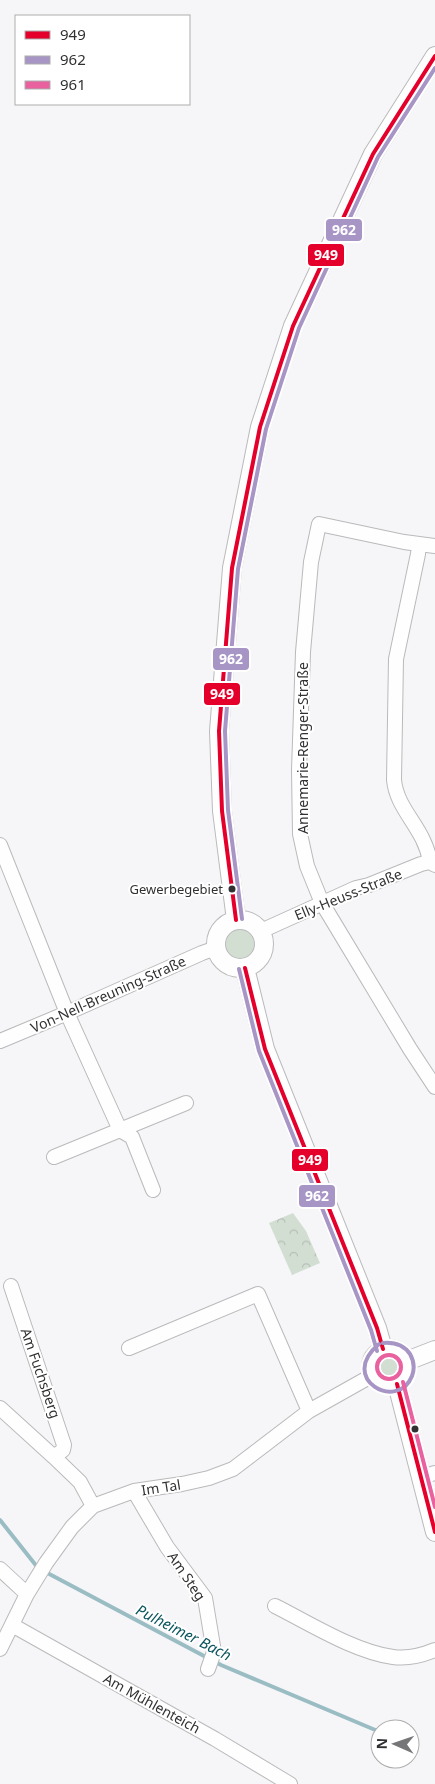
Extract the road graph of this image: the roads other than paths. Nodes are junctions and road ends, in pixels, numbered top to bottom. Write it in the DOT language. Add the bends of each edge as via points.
graph roads {
  1 [pos="435,56"];
  2 [pos="419,544"];
  3 [pos="435,546"];
  4 [pos="0,845"];
  5 [pos="432,864"];
  6 [pos="322,903"];
  7 [pos="236,920"];
  8 [pos="261,931"];
  9 [pos="216,948"];
  10 [pos="245,968"];
  11 [pos="68,1013"];
  12 [pos="0,1041"];
  13 [pos="435,1086"];
  14 [pos="186,1103"];
  15 [pos="120,1130"];
  16 [pos="54,1157"];
  17 [pos="153,1190"];
  18 [pos="11,1286"];
  19 [pos="129,1348"];
  20 [pos="383,1349"];
  21 [pos="435,1350"];
  22 [pos="407,1360"];
  23 [pos="373,1375"];
  24 [pos="397,1384"];
  25 [pos="0,1408"];
  26 [pos="310,1412"];
  27 [pos="54,1457"];
  28 [pos="428,1475"];
  29 [pos="134,1492"];
  30 [pos="93,1506"];
  31 [pos="435,1532"];
  32 [pos="0,1569"];
  33 [pos="27,1594"];
  34 [pos="274,1606"];
  35 [pos="12,1625"];
  36 [pos="0,1649"];
  37 [pos="435,1650"];
  38 [pos="208,1669"];
  39 [pos="290,1784"];
  1 -- 7 [label="main road" via="373,154 293,326 260,427 232,568 219,731 222,811"];
  2 -- 3 [label="street"];
  2 -- 5 [label="street" via="396,659 394,780 398,797 424,839"];
  2 -- 6 [label="street, Annemarie-Renger-Straße" via="320,524 311,562 303,652 299,779 300,834 307,866"];
  4 -- 11 [label="street"];
  5 -- 6 [label="street, Elly-Heuss-Straße" via="421,864"];
  6 -- 8 [label="street, Elly-Heuss-Straße"];
  6 -- 13 [label="street, Annemarie-Renger-Straße"];
  7 -- 8 [label="main road" via="248,920"];
  7 -- 9 [label="main road" via="220,930"];
  8 -- 10 [label="main road" via="264,949 254,964"];
  9 -- 10 [label="main road" via="224,962"];
  9 -- 11 [label="street, Von-Nell-Breuning-Straße"];
  10 -- 20 [label="main road" via="265,1049"];
  11 -- 12 [label="street, Von-Nell-Breuning-Straße"];
  11 -- 15 [label="street"];
  14 -- 15 [label="street"];
  15 -- 16 [label="street"];
  15 -- 17 [label="street" via="132,1137"];
  18 -- 27 [label="street, Am Fuchsberg" via="64,1445"];
  19 -- 26 [label="street" via="258,1294"];
  20 -- 22 [label="main road" via="400,1351"];
  20 -- 23 [label="main road" via="377,1352 371,1363"];
  21 -- 22 [label="main road"];
  22 -- 24 [label="main road" via="405,1376"];
  23 -- 24 [label="main road" via="386,1385"];
  23 -- 26 [label="street, Im Tal"];
  24 -- 28 [label="main road"];
  25 -- 27 [label="street"];
  26 -- 29 [label="street, Im Tal" via="233,1469 200,1480"];
  27 -- 30 [label="street" via="80,1482"];
  28 -- 31 [label="main road"];
  29 -- 30 [label="street, Im Tal"];
  29 -- 38 [label="street, Am Steg" via="167,1547 204,1598 214,1652"];
  30 -- 33 [label="street, Im Tal" via="72,1527"];
  32 -- 33 [label="street"];
  33 -- 35 [label="street, Im Tal"];
  34 -- 37 [label="street" via="372,1652 395,1658 423,1655"];
  35 -- 36 [label="street, Im Tal"];
  35 -- 39 [label="street, Am Mühlenteich"];
}
